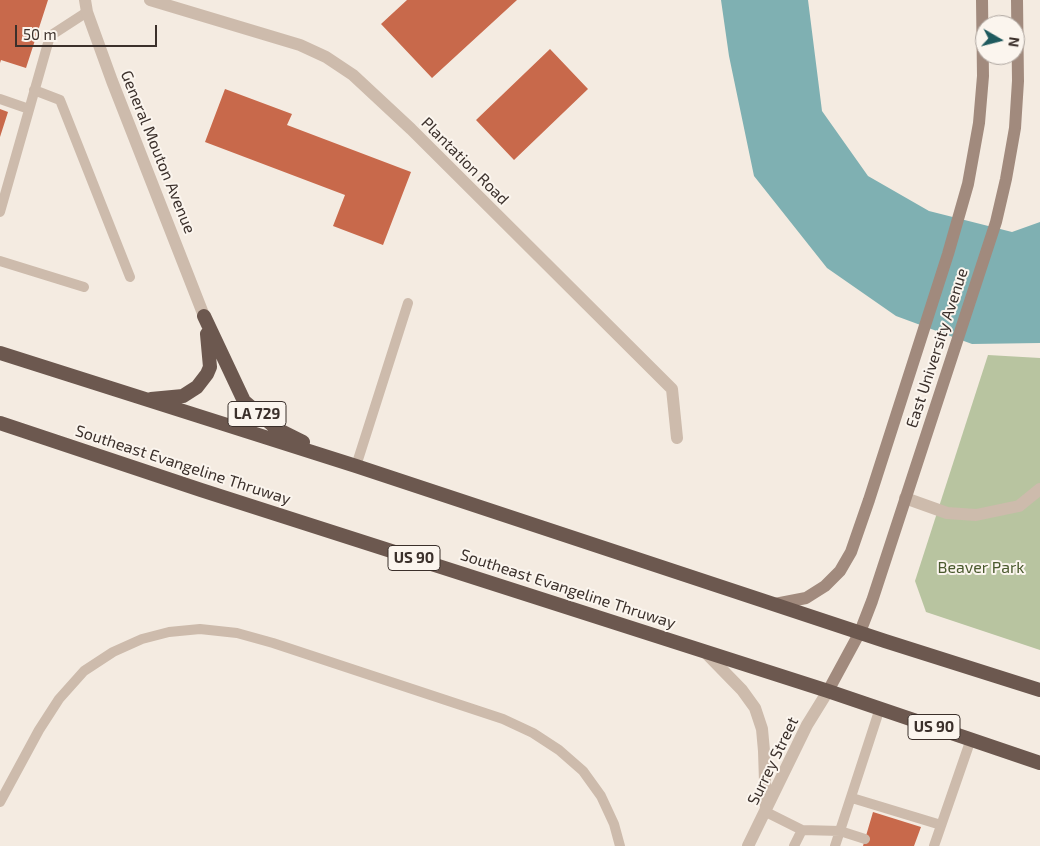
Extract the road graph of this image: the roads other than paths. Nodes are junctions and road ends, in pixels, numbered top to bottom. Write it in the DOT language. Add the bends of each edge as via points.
graph roads {
  1 [pos="150,0"];
  2 [pos="982,0"];
  3 [pos="1016,0"];
  4 [pos="86,6"];
  5 [pos="34,90"];
  6 [pos="0,99"];
  7 [pos="29,109"];
  8 [pos="0,212"];
  9 [pos="0,261"];
  10 [pos="130,277"];
  11 [pos="84,287"];
  12 [pos="408,303"];
  13 [pos="204,316"];
  14 [pos="0,353"];
  15 [pos="146,400"];
  16 [pos="0,424"];
  17 [pos="677,438"];
  18 [pos="356,466"];
  19 [pos="1040,489"];
  20 [pos="905,498"];
  21 [pos="775,604"];
  22 [pos="860,632"];
  23 [pos="704,651"];
  24 [pos="1040,690"];
  25 [pos="828,691"];
  26 [pos="880,708"];
  27 [pos="971,739"];
  28 [pos="1040,763"];
  29 [pos="852,798"];
  30 [pos="0,802"];
  31 [pos="766,812"];
  32 [pos="941,825"];
  33 [pos="802,830"];
  34 [pos="840,831"];
  35 [pos="865,838"];
  36 [pos="620,846"];
  37 [pos="748,846"];
  38 [pos="794,846"];
  39 [pos="835,846"];
  40 [pos="934,846"];
  1 -- 17 [label="street, Plantation Road" via="300,45 353,75 672,389"];
  2 -- 21 [label="main road, East University Avenue" via="983,76 979,123 961,210 851,552 826,586 806,598"];
  3 -- 20 [label="main road, East University Avenue" via="1018,81 1015,128 1006,179 996,222"];
  4 -- 5 [label="lane" via="50,36"];
  4 -- 13 [label="street, General Mouton Avenue / LA 729"];
  5 -- 7 [label="lane"];
  5 -- 10 [label="lane" via="60,100"];
  6 -- 7 [label="lane"];
  7 -- 8 [label="lane"];
  9 -- 11 [label="lane"];
  12 -- 18 [label="lane"];
  13 -- 15 [label="highway, LA 729" via="210,354 207,374 184,396"];
  13 -- 18 [label="highway, LA 729" via="244,401 259,416 277,430"];
  14 -- 15 [label="highway"];
  15 -- 18 [label="highway"];
  16 -- 23 [label="highway, Southeast Evangeline Thruway / US 90"];
  18 -- 21 [label="highway"];
  19 -- 20 [label="street" via="1019,506 976,515 947,513"];
  20 -- 22 [label="main road, East University Avenue"];
  21 -- 22 [label="highway"];
  22 -- 24 [label="highway"];
  22 -- 25 [label="main road, East University Avenue"];
  23 -- 25 [label="highway, Southeast Evangeline Thruway / US 90"];
  23 -- 31 [label="street" via="742,690 754,708 762,729"];
  25 -- 26 [label="highway, Southeast Evangeline Thruway / US 90"];
  25 -- 31 [label="street, Surrey Street" via="807,725"];
  26 -- 27 [label="highway, Southeast Evangeline Thruway / US 90"];
  26 -- 29 [label="lane"];
  27 -- 28 [label="highway, Southeast Evangeline Thruway / US 90"];
  27 -- 32 [label="lane"];
  29 -- 32 [label="lane"];
  29 -- 34 [label="lane"];
  30 -- 36 [label="lane" via="59,698 84,671 113,652 142,639 200,629 273,643 503,719 533,733 560,750 583,771 601,796"];
  31 -- 33 [label="lane"];
  31 -- 37 [label="street, Surrey Street"];
  32 -- 40 [label="lane"];
  33 -- 34 [label="lane"];
  33 -- 38 [label="lane"];
  34 -- 35 [label="lane"];
  34 -- 39 [label="lane"];
}
